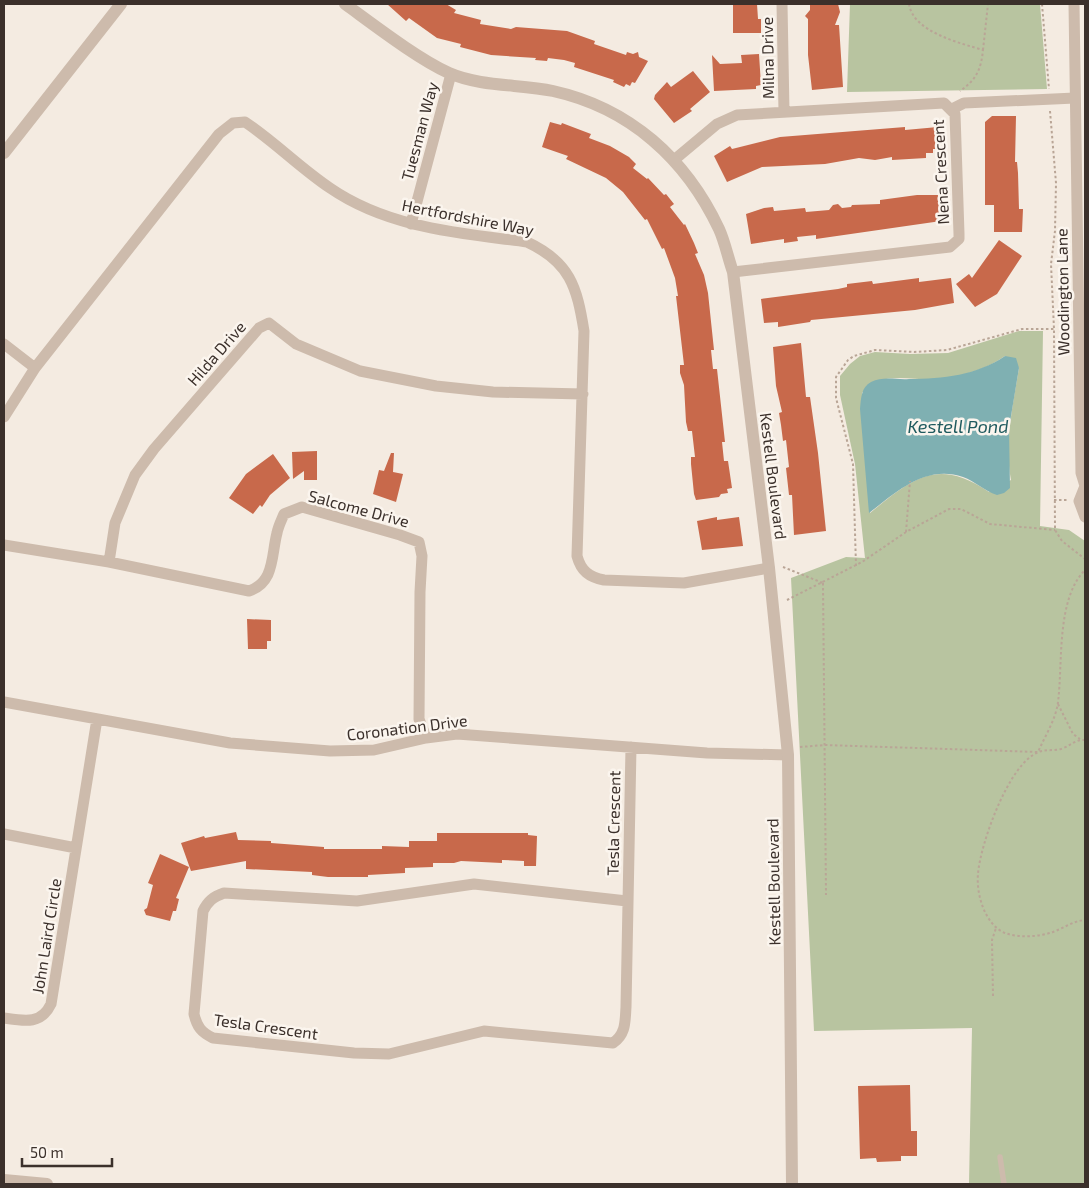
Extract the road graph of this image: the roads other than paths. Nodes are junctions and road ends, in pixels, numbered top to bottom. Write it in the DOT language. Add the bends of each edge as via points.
graph roads {
  1 [pos="121,4"];
  2 [pos="346,4"];
  3 [pos="782,4"];
  4 [pos="1074,4"];
  5 [pos="451,74"];
  6 [pos="1075,98"];
  7 [pos="952,109"];
  8 [pos="784,112"];
  9 [pos="4,154"];
  10 [pos="674,160"];
  11 [pos="411,224"];
  12 [pos="733,272"];
  13 [pos="4,344"];
  14 [pos="34,368"];
  15 [pos="582,394"];
  16 [pos="4,417"];
  17 [pos="1085,486"];
  18 [pos="1085,517"];
  19 [pos="4,545"];
  20 [pos="110,562"];
  21 [pos="769,568"];
  22 [pos="4,702"];
  23 [pos="97,719"];
  24 [pos="426,738"];
  25 [pos="631,747"];
  26 [pos="793,751"];
  27 [pos="4,834"];
  28 [pos="76,848"];
  29 [pos="627,901"];
  30 [pos="4,1018"];
  31 [pos="1000,1157"];
  32 [pos="4,1180"];
  33 [pos="47,1184"];
  34 [pos="792,1184"];
  35 [pos="1004,1184"];
  1 -- 9 [label="street"];
  2 -- 5 [label="street, Kestell Boulevard"];
  3 -- 8 [label="street, Milna Drive"];
  4 -- 6 [label="street, Woodington Lane"];
  5 -- 10 [label="street, Kestell Boulevard" via="578,98 638,127"];
  5 -- 11 [label="street, Tuesman Way"];
  6 -- 7 [label="street" via="964,103"];
  6 -- 17 [label="street, Woodington Lane" via="1081,473"];
  7 -- 8 [label="street, Nena Crescent" via="944,103 936,103"];
  7 -- 12 [label="street, Nena Crescent" via="956,120 959,234 956,243 950,247"];
  8 -- 10 [label="street, Nena Crescent" via="726,119"];
  10 -- 12 [label="street, Kestell Boulevard" via="700,195 720,230"];
  11 -- 14 [label="street, Hertfordshire Way" via="383,215 331,189 247,124 233,124 219,134"];
  11 -- 15 [label="street, Hertfordshire Way" via="527,242 544,250 562,267 579,296 584,331"];
  12 -- 21 [label="street, Kestell Boulevard"];
  13 -- 14 [label="street"];
  14 -- 16 [label="street, Hertfordshire Way"];
  15 -- 20 [label="street, Hilda Drive" via="493,392 436,386 360,371 296,344 269,323 259,328 135,475 115,523"];
  15 -- 21 [label="street, Hertfordshire Way" via="577,556 580,566 591,578 684,582"];
  17 -- 18 [label="street, Woodington Lane" via="1079,501"];
  19 -- 20 [label="street, Salcome Drive"];
  20 -- 24 [label="street, Salcome Drive" via="249,591 259,588 267,578 284,514 302,507 419,542 422,556 420,719"];
  21 -- 26 [label="street, Kestell Boulevard"];
  22 -- 23 [label="street, Coronation Drive"];
  23 -- 24 [label="street, Coronation Drive" via="230,744 330,751 374,750"];
  23 -- 28 [label="street, John Laird Circle"];
  24 -- 25 [label="street, Coronation Drive" via="457,734 495,735"];
  25 -- 26 [label="street, Coronation Drive" via="708,753"];
  25 -- 29 [label="street, Tesla Crescent"];
  26 -- 34 [label="street, Kestell Boulevard"];
  27 -- 28 [label="street"];
  28 -- 30 [label="street, John Laird Circle" via="51,1004 38,1019 27,1022"];
  29 -- 29 [label="street, Tesla Crescent" via="474,884 357,901 216,896 208,901 203,911 194,1014 196,1024 213,1038 354,1053 390,1054 484,1030 613,1043 621,1037 624,1029"];
  31 -- 35 [label="lane"];
  32 -- 33 [label="street"];
}
